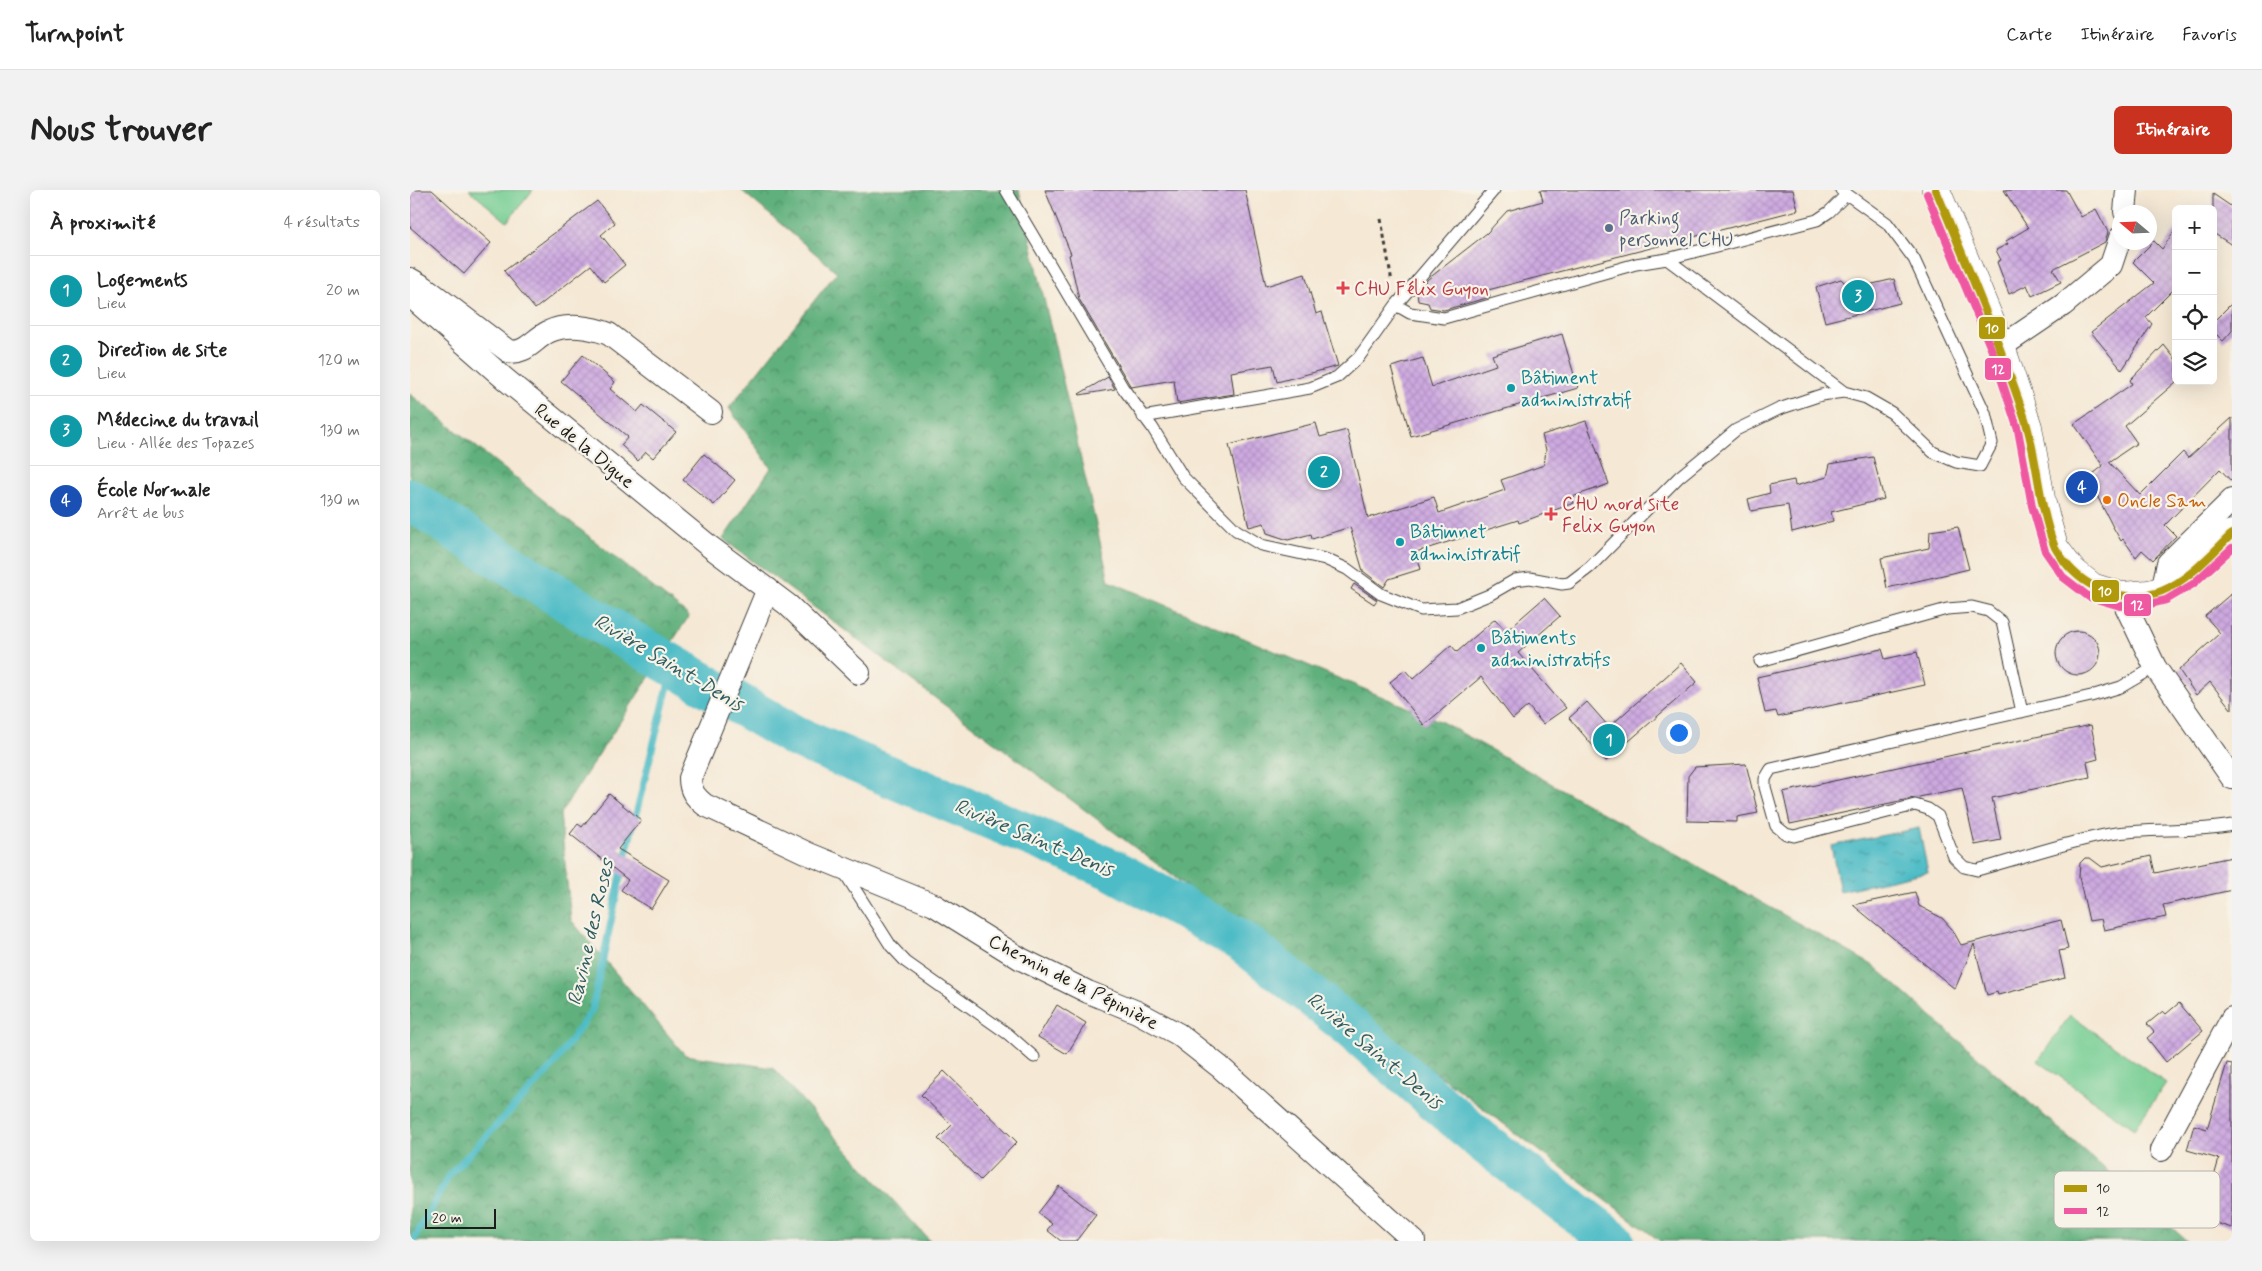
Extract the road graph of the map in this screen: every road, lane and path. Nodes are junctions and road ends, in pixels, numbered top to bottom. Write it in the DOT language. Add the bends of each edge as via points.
graph roads {
  1 [pos="1006,190"];
  2 [pos="1494,190"];
  3 [pos="1936,190"];
  4 [pos="2127,190"];
  5 [pos="1844,192"];
  6 [pos="2126,205"];
  7 [pos="1381,219"];
  8 [pos="2116,250"];
  9 [pos="1667,259"];
  10 [pos="410,278"];
  11 [pos="410,290"];
  12 [pos="1396,305"];
  13 [pos="2001,347"];
  14 [pos="1844,392"];
  15 [pos="711,412"];
  16 [pos="1143,417"];
  17 [pos="2232,500"];
  18 [pos="2232,534"];
  19 [pos="2162,591"];
  20 [pos="766,595"];
  21 [pos="2121,596"];
  22 [pos="1760,661"];
  23 [pos="2155,667"];
  24 [pos="859,673"];
  25 [pos="2022,712"];
  26 [pos="2232,778"];
  27 [pos="2232,825"];
  28 [pos="842,868"];
  29 [pos="2232,1018"];
  30 [pos="1034,1057"];
  31 [pos="2161,1150"];
  32 [pos="1414,1241"];
  1 -- 16 [label="lane" via="1102,354"];
  2 -- 12 [label="lane"];
  3 -- 13 [label="main road"];
  4 -- 6 [label="street"];
  5 -- 9 [label="lane" via="1829,212 1817,220"];
  5 -- 14 [label="lane" via="1888,223 1914,259 1984,414 1992,443 1980,466 1956,462 1933,452 1892,413 1866,398"];
  7 -- 12 [label="path"];
  8 -- 13 [label="street" via="2111,265 2063,305"];
  9 -- 12 [label="lane" via="1636,264 1444,318 1410,313"];
  9 -- 14 [label="lane"];
  10 -- 15 [label="street" via="508,351 522,352 550,330 566,327 596,329 610,334"];
  11 -- 20 [label="street, Rue de la Digue" via="416,301 505,379"];
  12 -- 16 [label="lane" via="1359,357 1337,377 1310,388"];
  13 -- 21 [label="main road" via="2028,427 2042,504 2054,547 2071,570 2092,587"];
  14 -- 16 [label="lane" via="1821,395 1779,409 1736,430 1679,477 1574,580 1562,584 1530,578 1515,580 1456,608 1421,610 1382,594 1347,569 1325,560 1261,545 1236,530 1183,477"];
  17 -- 19 [label="street" via="2168,563"];
  18 -- 19 [label="main road" via="2188,576"];
  19 -- 21 [label="main road"];
  20 -- 24 [label="street, Rue de la Digue" via="788,605"];
  20 -- 28 [label="street, Chemin de la Pépinière" via="690,778 690,786 694,796 705,805"];
  21 -- 23 [label="street"];
  22 -- 25 [label="lane" via="1946,609 1972,607 1988,611 2002,622"];
  23 -- 25 [label="lane" via="2121,687"];
  23 -- 26 [label="street"];
  25 -- 27 [label="lane" via="1771,769 1765,779 1765,787 1776,826 1794,836 1915,805 1938,816 1954,857 1964,867 1976,870 2109,834 2144,830 2205,830"];
  28 -- 30 [label="lane" via="891,946 906,962 1008,1034"];
  28 -- 32 [label="street, Chemin de la Pépinière" via="934,905 1021,959 1178,1034 1220,1066"];
  29 -- 31 [label="street"];
}
